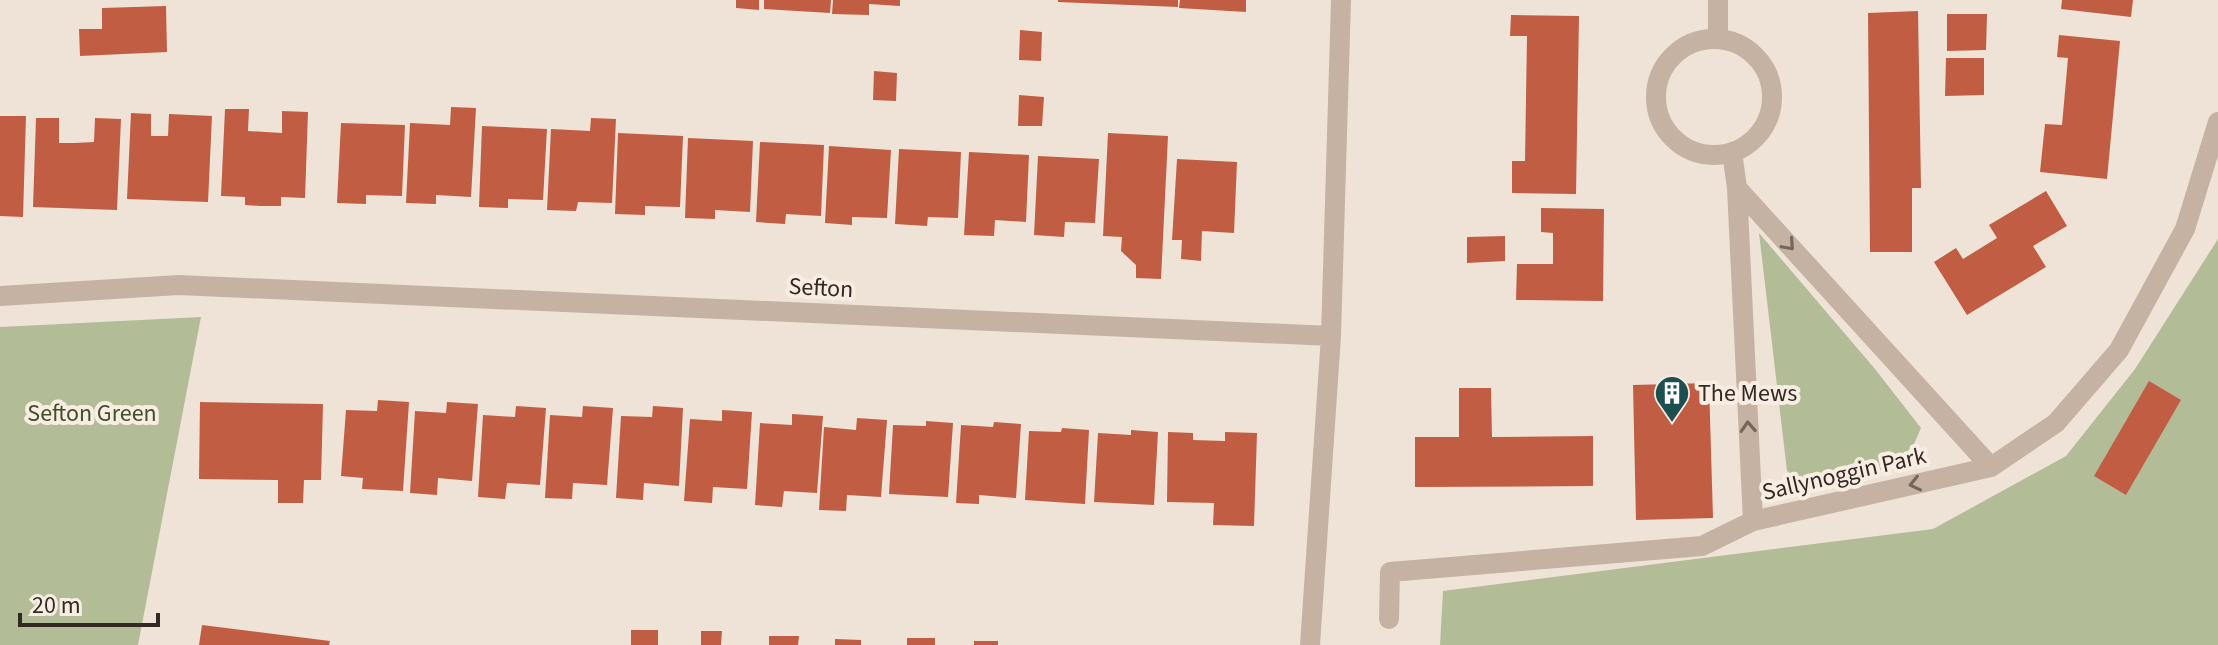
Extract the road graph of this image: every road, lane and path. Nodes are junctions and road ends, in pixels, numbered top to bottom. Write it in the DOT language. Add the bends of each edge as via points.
graph roads {
  1 [pos="1341,0"];
  2 [pos="1718,0"];
  3 [pos="1718,38"];
  4 [pos="2218,122"];
  5 [pos="1732,152"];
  6 [pos="1737,188"];
  7 [pos="0,296"];
  8 [pos="1331,336"];
  9 [pos="1991,467"];
  10 [pos="1753,521"];
  11 [pos="1389,619"];
  12 [pos="1310,645"];
  1 -- 8 [label="street"];
  2 -- 3 [label="street"];
  3 -- 5 [label="street" via="1758,59 1772,93 1762,130"];
  3 -- 5 [label="street" via="1688,45 1673,57 1662,72 1658,109 1677,142 1712,155"];
  4 -- 9 [label="street, Sallynoggin Park" via="2185,229 2119,350 2056,423"];
  5 -- 6 [label="street, Sallynoggin Park"];
  6 -- 9 [label="street, Sallynoggin Park, one-way"];
  10 -- 6 [label="street, Sallynoggin Park, one-way"];
  7 -- 8 [label="street, Sefton" via="179,285"];
  8 -- 12 [label="street"];
  9 -- 10 [label="street, Sallynoggin Park, one-way"];
  10 -- 11 [label="street" via="1702,546 1390,572"];
}
